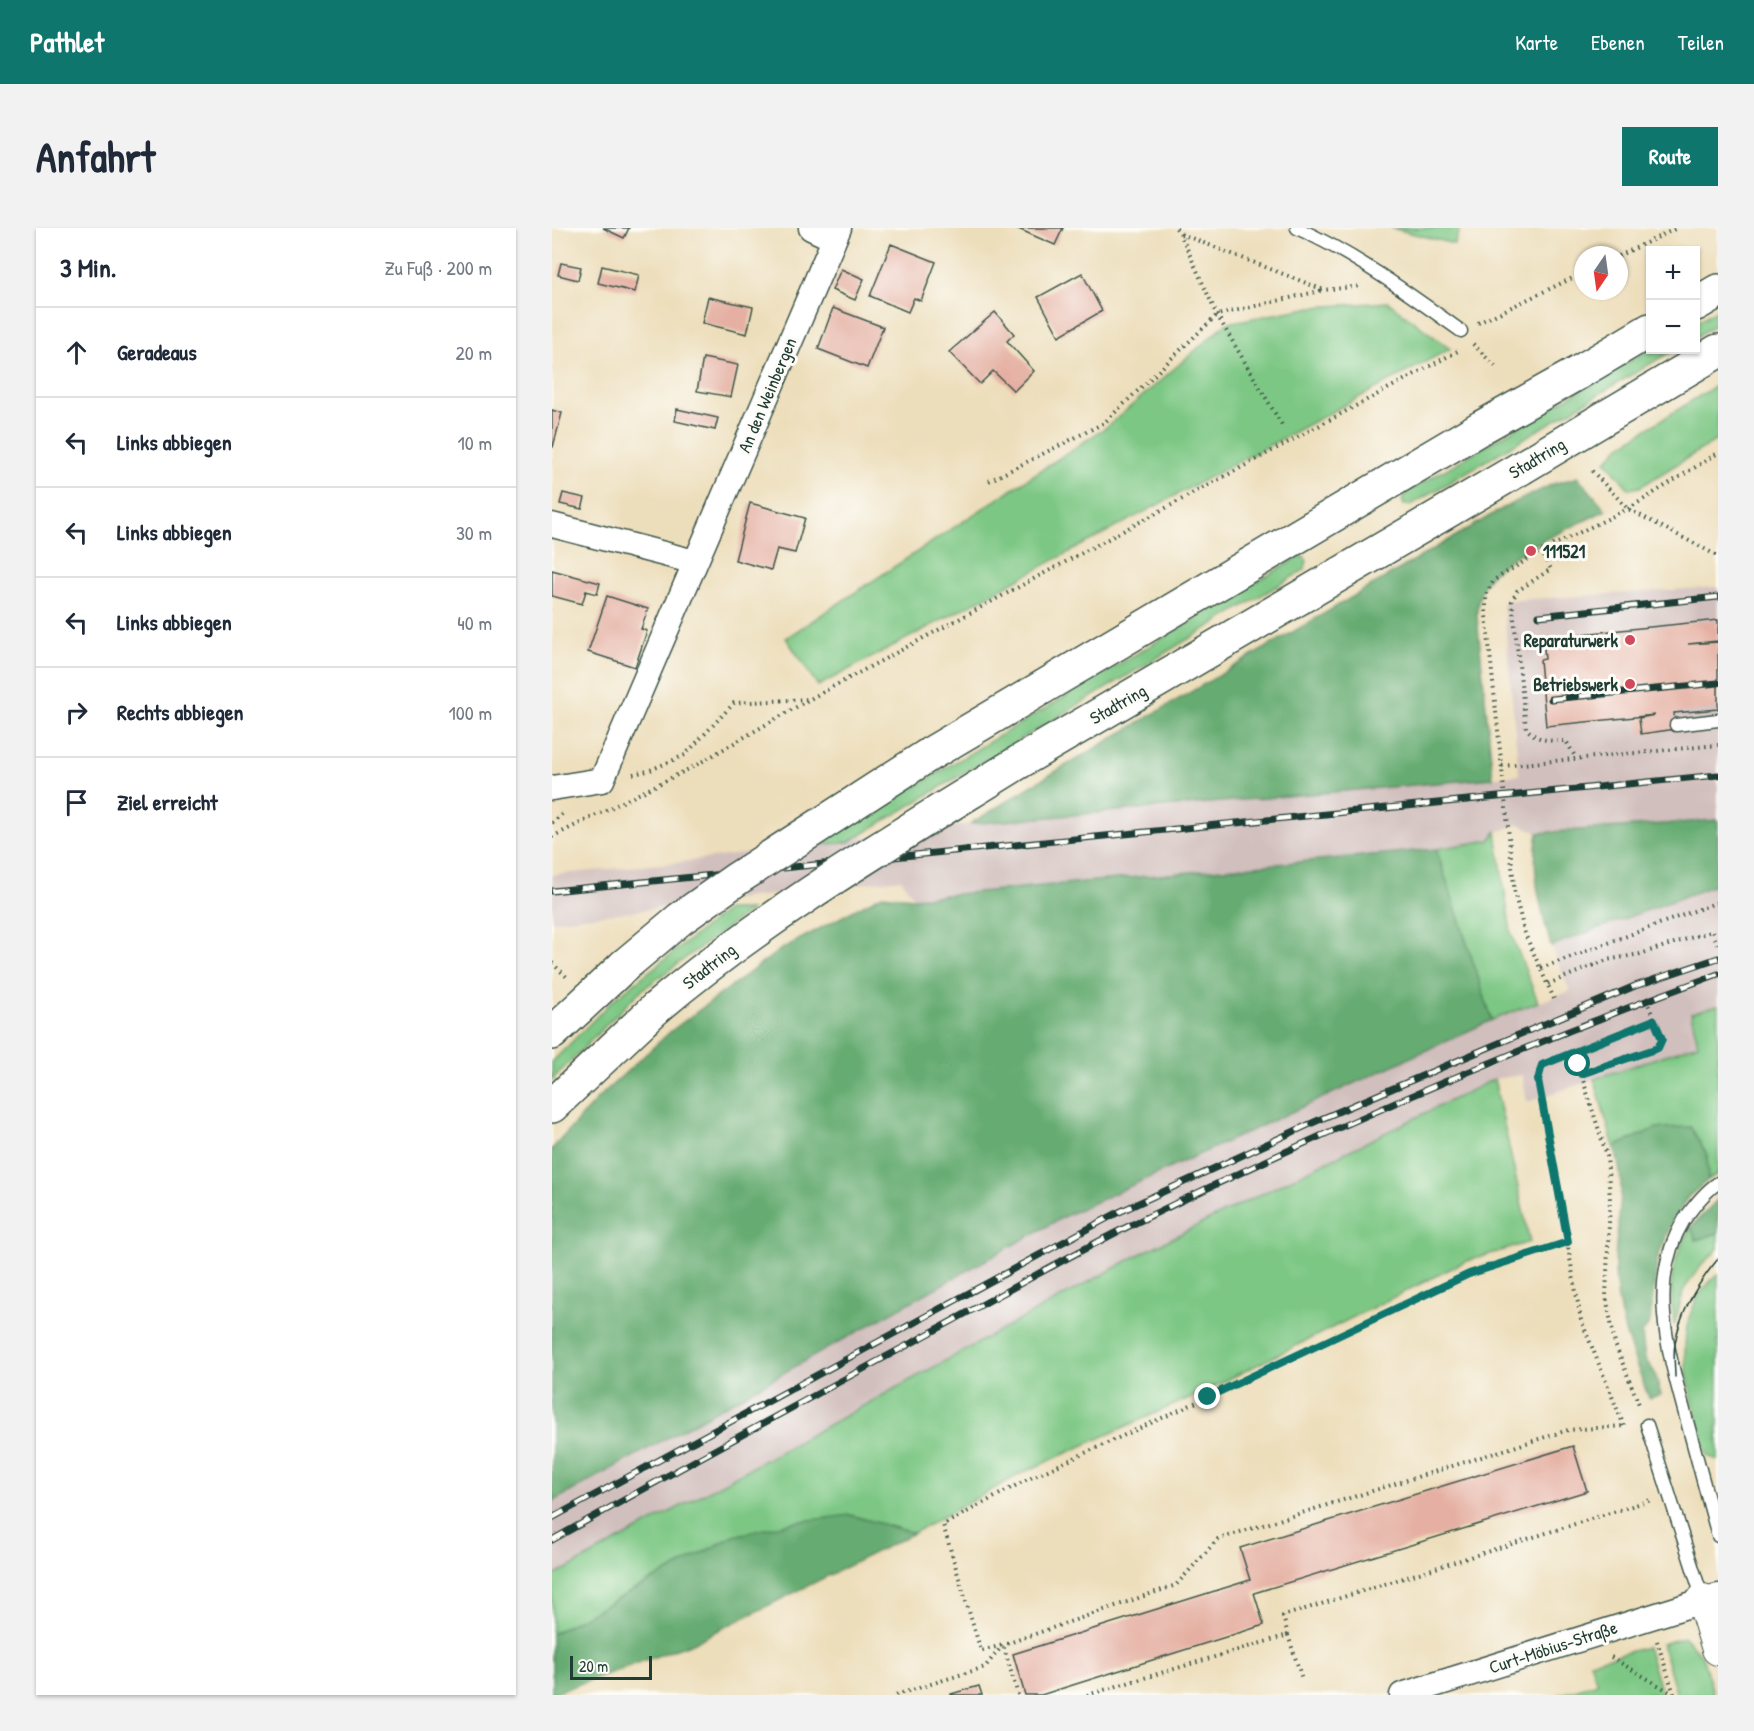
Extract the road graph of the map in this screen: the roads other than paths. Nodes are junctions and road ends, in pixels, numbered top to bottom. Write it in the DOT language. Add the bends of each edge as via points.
graph roads {
  1 [pos="812,228"];
  2 [pos="1297,228"];
  3 [pos="836,233"];
  4 [pos="1718,291"];
  5 [pos="1700,301"];
  6 [pos="1461,332"];
  7 [pos="1646,332"];
  8 [pos="1718,351"];
  9 [pos="552,525"];
  10 [pos="695,562"];
  11 [pos="1718,720"];
  12 [pos="1676,725"];
  13 [pos="552,788"];
  14 [pos="552,1033"];
  15 [pos="552,1106"];
  16 [pos="1718,1183"];
  17 [pos="1647,1425"];
  18 [pos="1718,1536"];
  19 [pos="1710,1598"];
  20 [pos="1718,1649"];
  21 [pos="1402,1695"];
  1 -- 3 [label="street"];
  2 -- 6 [label="lane" via="1393,282"];
  3 -- 10 [label="street, An den Weinbergen"];
  4 -- 5 [label="main road"];
  7 -- 14 [label="main road, bridge" via="930,754 680,919"];
  8 -- 15 [label="main road, Stadtring, bridge" via="1019,762 833,878 701,970"];
  9 -- 10 [label="street"];
  10 -- 13 [label="street, An den Weinbergen" via="602,780"];
  11 -- 12 [label="lane"];
  16 -- 18 [label="lane" via="1701,1198 1678,1231 1663,1284 1666,1332 1675,1377"];
  17 -- 19 [label="lane" via="1669,1495"];
  19 -- 20 [label="street"];
  19 -- 21 [label="street, Curt-Möbius-Straße"];
}
